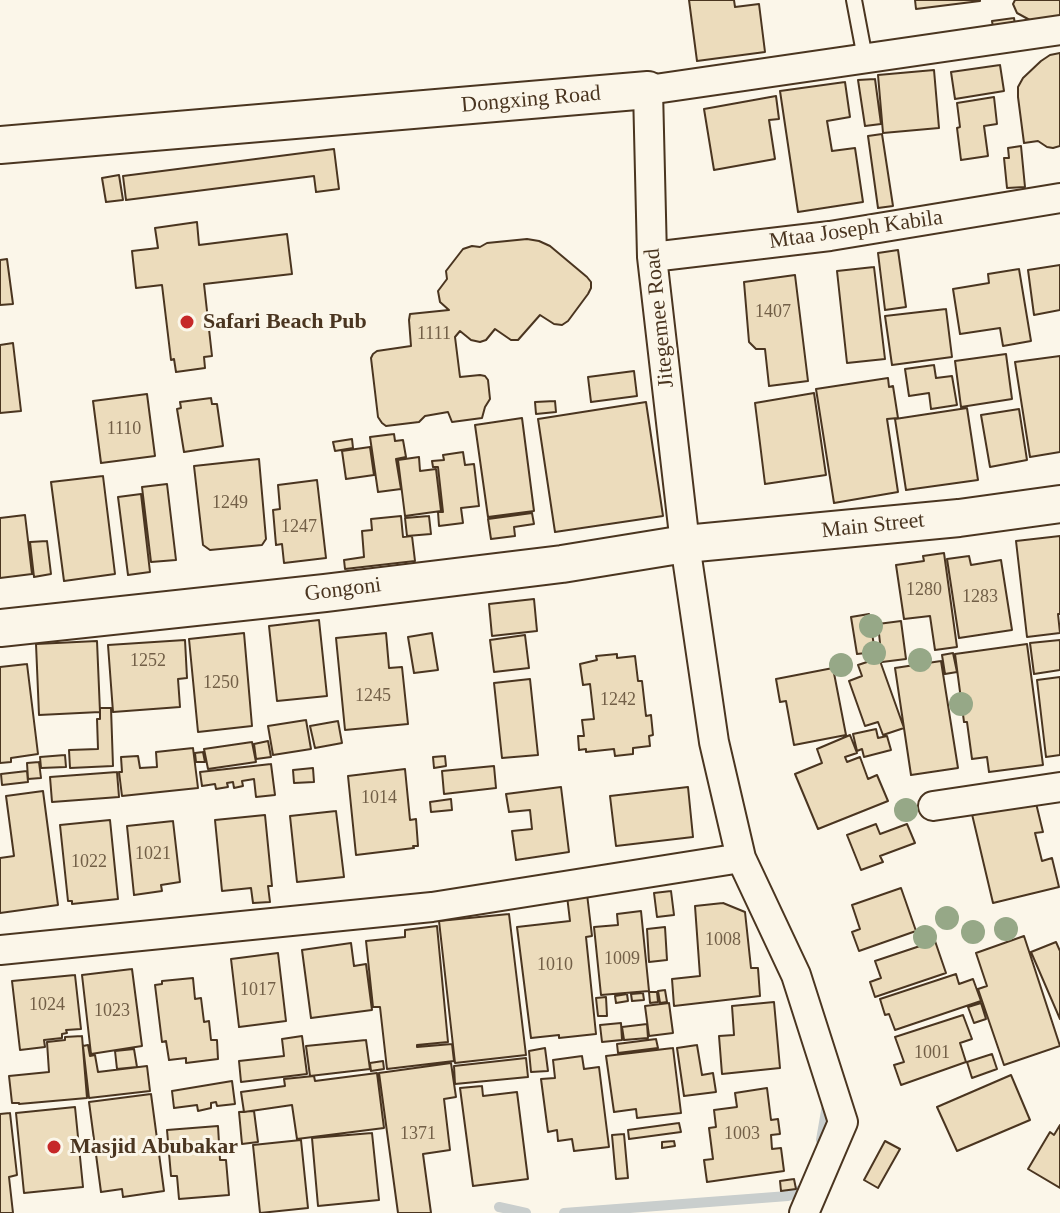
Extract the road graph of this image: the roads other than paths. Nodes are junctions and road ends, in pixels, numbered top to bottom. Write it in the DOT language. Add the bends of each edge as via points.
graph roads {
  1 [pos="854,0"];
  2 [pos="1060,30"];
  3 [pos="865,58"];
  4 [pos="648,90"];
  5 [pos="0,145"];
  6 [pos="1060,198"];
  7 [pos="652,257"];
  8 [pos="1060,504"];
  9 [pos="685,544"];
  10 [pos="0,628"];
  11 [pos="1060,787"];
  12 [pos="933,806"];
  13 [pos="741,858"];
  14 [pos="0,950"];
  15 [pos="804,1213"];
  1 -- 3 [label="lane"];
  2 -- 3 [label="street, Dongxing Road"];
  3 -- 4 [label="street, Dongxing Road"];
  4 -- 5 [label="street, Dongxing Road"];
  4 -- 7 [label="street, Jitegemee Road"];
  6 -- 7 [label="street, Mtaa Joseph Kabila" via="830,236"];
  7 -- 9 [label="street, Jitegemee Road"];
  8 -- 9 [label="street, Main Street"];
  9 -- 10 [label="street, Gongoni" via="586,561"];
  9 -- 13 [label="street, Jitegemee Road" via="714,742"];
  11 -- 12 [label="street"];
  13 -- 14 [label="street" via="432,907"];
  13 -- 15 [label="street, Jitegemee Road" via="796,975 843,1122"];
}
